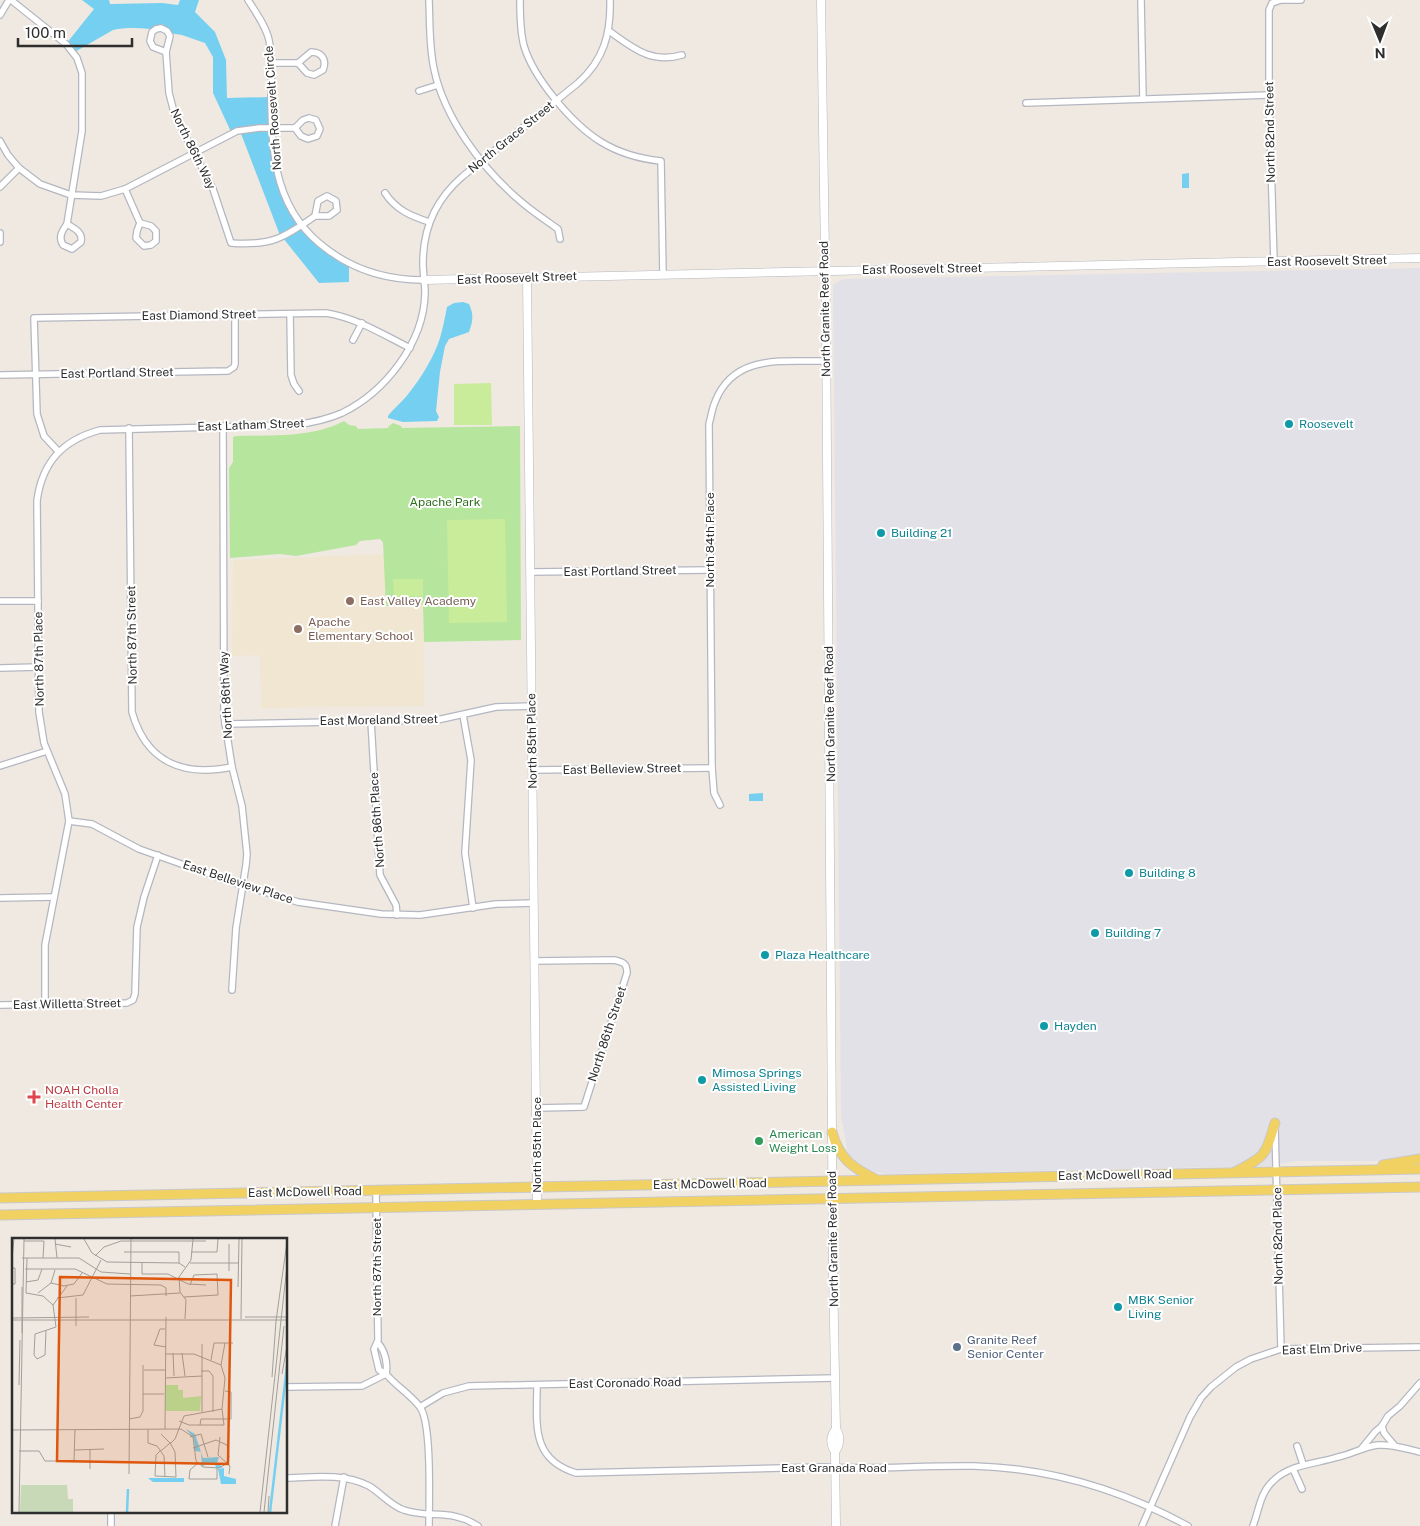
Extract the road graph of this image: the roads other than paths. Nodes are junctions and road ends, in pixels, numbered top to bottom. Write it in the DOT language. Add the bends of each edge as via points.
graph roads {
  1 [pos="10,0"];
  2 [pos="249,0"];
  3 [pos="429,0"];
  4 [pos="520,0"];
  5 [pos="610,0"];
  6 [pos="821,0"];
  7 [pos="1141,0"];
  8 [pos="1301,0"];
  9 [pos="0,15"];
  10 [pos="609,30"];
  11 [pos="166,52"];
  12 [pos="682,55"];
  13 [pos="271,63"];
  14 [pos="298,63"];
  15 [pos="438,85"];
  16 [pos="419,91"];
  17 [pos="1269,95"];
  18 [pos="1143,99"];
  19 [pos="556,100"];
  20 [pos="1026,103"];
  21 [pos="272,128"];
  22 [pos="295,128"];
  23 [pos="0,141"];
  24 [pos="194,153"];
  25 [pos="482,160"];
  26 [pos="18,168"];
  27 [pos="0,187"];
  28 [pos="126,189"];
  29 [pos="385,193"];
  30 [pos="71,195"];
  31 [pos="315,216"];
  32 [pos="429,222"];
  33 [pos="140,223"];
  34 [pos="67,224"];
  35 [pos="301,226"];
  36 [pos="0,234"];
  37 [pos="560,238"];
  38 [pos="0,242"];
  39 [pos="1420,258"];
  40 [pos="1274,262"];
  41 [pos="824,271"];
  42 [pos="664,274"];
  43 [pos="527,277"];
  44 [pos="424,280"];
  45 [pos="290,314"];
  46 [pos="235,315"];
  47 [pos="362,323"];
  48 [pos="353,340"];
  49 [pos="410,348"];
  50 [pos="826,361"];
  51 [pos="35,374"];
  52 [pos="0,375"];
  53 [pos="299,391"];
  54 [pos="223,426"];
  55 [pos="129,428"];
  56 [pos="58,451"];
  57 [pos="710,570"];
  58 [pos="530,572"];
  59 [pos="0,601"];
  60 [pos="38,601"];
  61 [pos="38,667"];
  62 [pos="0,668"];
  63 [pos="532,706"];
  64 [pos="463,716"];
  65 [pos="371,721"];
  66 [pos="225,724"];
  67 [pos="47,750"];
  68 [pos="0,766"];
  69 [pos="232,767"];
  70 [pos="712,768"];
  71 [pos="532,770"];
  72 [pos="720,805"];
  73 [pos="69,821"];
  74 [pos="158,855"];
  75 [pos="242,886"];
  76 [pos="54,897"];
  77 [pos="0,898"];
  78 [pos="534,903"];
  79 [pos="473,908"];
  80 [pos="397,915"];
  81 [pos="534,961"];
  82 [pos="232,990"];
  83 [pos="45,1004"];
  84 [pos="0,1005"];
  85 [pos="537,1108"];
  86 [pos="1276,1123"];
  87 [pos="832,1132"];
  88 [pos="1420,1159"];
  89 [pos="1420,1169"];
  90 [pos="1342,1170"];
  91 [pos="1276,1172"];
  92 [pos="1233,1173"];
  93 [pos="1046,1177"];
  94 [pos="880,1181"];
  95 [pos="832,1182"];
  96 [pos="640,1186"];
  97 [pos="1420,1187"];
  98 [pos="537,1188"];
  99 [pos="1276,1190"];
  100 [pos="376,1191"];
  101 [pos="277,1193"];
  102 [pos="1046,1195"];
  103 [pos="116,1196"];
  104 [pos="0,1198"];
  105 [pos="832,1198"];
  106 [pos="641,1202"];
  107 [pos="537,1204"];
  108 [pos="376,1207"];
  109 [pos="277,1209"];
  110 [pos="115,1213"];
  111 [pos="0,1215"];
  112 [pos="1420,1348"];
  113 [pos="1280,1349"];
  114 [pos="386,1374"];
  115 [pos="835,1378"];
  116 [pos="1420,1382"];
  117 [pos="536,1385"];
  118 [pos="288,1387"];
  119 [pos="420,1407"];
  120 [pos="1382,1426"];
  121 [pos="1297,1446"];
  122 [pos="1395,1446"];
  123 [pos="1362,1448"];
  124 [pos="1420,1452"];
  125 [pos="1303,1464"];
  126 [pos="836,1468"];
  127 [pos="1294,1469"];
  128 [pos="344,1477"];
  129 [pos="288,1478"];
  130 [pos="1302,1488"];
  131 [pos="1150,1506"];
  132 [pos="428,1513"];
  133 [pos="335,1526"];
  134 [pos="429,1526"];
  135 [pos="478,1526"];
  136 [pos="836,1526"];
  137 [pos="1142,1526"];
  138 [pos="1188,1526"];
  139 [pos="1253,1526"];
  1 -- 9 [label="street"];
  1 -- 30 [label="street" via="66,44 77,58 82,73 82,131"];
  2 -- 13 [label="street, North Roosevelt Circle" via="269,40"];
  3 -- 15 [label="street" via="431,47"];
  4 -- 19 [label="street" via="521,28 527,55 540,80"];
  5 -- 10 [label="street, North Grace Street"];
  6 -- 41 [label="street, North Granite Reef Road"];
  7 -- 18 [label="street"];
  8 -- 17 [label="street, North 82nd Street" via="1272,3"];
  10 -- 12 [label="street" via="649,56 669,59"];
  10 -- 19 [label="street, North Grace Street" via="594,66"];
  11 -- 11 [label="street, North 86th Way" via="169,33 165,29 156,29 150,35 150,41 153,47"];
  11 -- 24 [label="street, North 86th Way" via="172,104"];
  13 -- 14 [label="street"];
  13 -- 21 [label="street, North Roosevelt Circle"];
  14 -- 14 [label="street" via="306,73 314,75 323,70 325,62 322,55 315,52 307,54"];
  15 -- 16 [label="street"];
  15 -- 25 [label="street" via="457,127"];
  17 -- 18 [label="street"];
  17 -- 40 [label="street, North 82nd Street"];
  18 -- 20 [label="street"];
  19 -- 25 [label="street, North Grace Street"];
  19 -- 42 [label="street" via="573,121 599,141 629,155 661,160"];
  21 -- 22 [label="street"];
  21 -- 24 [label="street" via="237,131"];
  21 -- 35 [label="street, North Roosevelt Circle" via="274,162 280,186"];
  22 -- 22 [label="street" via="308,139 317,136 320,129 318,122 309,118"];
  23 -- 26 [label="street"];
  24 -- 28 [label="street"];
  24 -- 35 [label="street, North 86th Way" via="213,190 231,243 265,243"];
  25 -- 32 [label="street, North Grace Street" via="449,189"];
  25 -- 37 [label="street" via="513,195 558,229"];
  26 -- 27 [label="street"];
  26 -- 30 [label="street" via="40,184"];
  28 -- 30 [label="street" via="101,196"];
  28 -- 33 [label="street"];
  29 -- 32 [label="street" via="402,211"];
  30 -- 34 [label="street"];
  31 -- 35 [label="street"];
  32 -- 44 [label="street, North Grace Street" via="423,251"];
  35 -- 44 [label="street, North Roosevelt Circle" via="324,248 362,270 392,278"];
  36 -- 38 [label="street"];
  39 -- 40 [label="street, East Roosevelt Street"];
  40 -- 41 [label="street, East Roosevelt Street"];
  41 -- 42 [label="street, East Roosevelt Street"];
  41 -- 50 [label="street, North Granite Reef Road"];
  42 -- 43 [label="street, East Roosevelt Street"];
  43 -- 44 [label="street, East Roosevelt Street"];
  43 -- 58 [label="street, North 85th Place"];
  44 -- 49 [label="street, East Latham Street" via="422,314"];
  45 -- 46 [label="street, East Diamond Street"];
  45 -- 47 [label="street, East Diamond Street" via="326,313"];
  45 -- 53 [label="street" via="291,375"];
  46 -- 51 [label="street, East Portland Street" via="235,364 228,370"];
  46 -- 51 [label="street, East Diamond Street" via="34,318"];
  47 -- 48 [label="street"];
  47 -- 49 [label="street, East Diamond Street"];
  49 -- 54 [label="street, East Latham Street" via="384,384 342,412 294,425"];
  50 -- 57 [label="street, North 84th Place" via="767,362 749,366 736,373 715,401 709,424"];
  50 -- 87 [label="street, North Granite Reef Road"];
  51 -- 52 [label="street, East Portland Street"];
  51 -- 56 [label="street" via="38,421 44,436"];
  54 -- 55 [label="street, East Latham Street"];
  54 -- 66 [label="street, North 86th Way"];
  55 -- 56 [label="street, East Latham Street" via="87,433"];
  55 -- 69 [label="street, North 87th Street" via="132,712 146,743 170,763 181,768 209,771"];
  56 -- 60 [label="street, North 87th Place" via="38,491"];
  57 -- 58 [label="street, East Portland Street"];
  57 -- 70 [label="street, North 84th Place"];
  58 -- 63 [label="street, North 85th Place"];
  59 -- 60 [label="street"];
  60 -- 61 [label="street, North 87th Place"];
  61 -- 62 [label="street"];
  61 -- 67 [label="street, North 87th Place" via="40,720"];
  63 -- 64 [label="street, East Moreland Street" via="496,707"];
  63 -- 71 [label="street, North 85th Place"];
  64 -- 65 [label="street, East Moreland Street" via="437,720"];
  64 -- 79 [label="street" via="471,760 465,853"];
  65 -- 66 [label="street, East Moreland Street"];
  65 -- 80 [label="street, North 86th Place" via="380,875 396,904"];
  66 -- 69 [label="street, North 86th Way"];
  67 -- 68 [label="street"];
  67 -- 73 [label="street, North 87th Place" via="65,794"];
  69 -- 75 [label="street, North 86th Way" via="247,843"];
  70 -- 71 [label="street, East Belleview Street"];
  70 -- 72 [label="street, North 84th Place" via="714,794"];
  71 -- 78 [label="street, North 85th Place"];
  73 -- 74 [label="street, East Belleview Place" via="92,824"];
  73 -- 76 [label="street, North 87th Place"];
  74 -- 75 [label="street, East Belleview Place"];
  74 -- 83 [label="street, East Willetta Street" via="137,927 133,1000 127,1003"];
  75 -- 80 [label="street, East Belleview Place" via="298,902"];
  75 -- 82 [label="street, North 86th Way"];
  76 -- 77 [label="street"];
  76 -- 83 [label="street, North 87th Place" via="44,956"];
  78 -- 79 [label="street, East Belleview Place"];
  78 -- 81 [label="street, North 85th Place"];
  79 -- 80 [label="street, East Belleview Place"];
  81 -- 85 [label="street, North 85th Place"];
  81 -- 85 [label="street, North 86th Street" via="614,960 624,962 627,967 584,1107"];
  83 -- 84 [label="street, East Willetta Street"];
  85 -- 98 [label="street, North 85th Place"];
  86 -- 91 [label="street, North 82nd Place"];
  86 -- 92 [label="main road" via="1262,1156"];
  87 -- 94 [label="main road" via="836,1147 847,1161"];
  87 -- 95 [label="street, North Granite Reef Road"];
  88 -- 90 [label="main road"];
  89 -- 90 [label="main road, East McDowell Road"];
  90 -- 91 [label="main road, East McDowell Road"];
  91 -- 92 [label="main road, East McDowell Road"];
  91 -- 99 [label="street, North 82nd Place"];
  92 -- 93 [label="main road, East McDowell Road"];
  93 -- 94 [label="main road, East McDowell Road"];
  93 -- 102 [label="main road"];
  94 -- 95 [label="main road, East McDowell Road"];
  95 -- 96 [label="main road, East McDowell Road"];
  95 -- 105 [label="street, North Granite Reef Road"];
  96 -- 98 [label="main road, East McDowell Road"];
  96 -- 106 [label="main road"];
  97 -- 99 [label="main road, East McDowell Road"];
  98 -- 100 [label="main road, East McDowell Road"];
  98 -- 107 [label="street, North 85th Place"];
  99 -- 102 [label="main road, East McDowell Road"];
  99 -- 113 [label="street, North 82nd Place"];
  100 -- 101 [label="main road, East McDowell Road"];
  100 -- 108 [label="street, North 87th Street"];
  101 -- 103 [label="main road, East McDowell Road"];
  101 -- 109 [label="main road"];
  102 -- 105 [label="main road, East McDowell Road"];
  103 -- 104 [label="main road, East McDowell Road"];
  103 -- 110 [label="main road"];
  105 -- 106 [label="main road, East McDowell Road"];
  105 -- 115 [label="street, North Granite Reef Road"];
  106 -- 107 [label="main road, East McDowell Road"];
  107 -- 108 [label="main road, East McDowell Road"];
  108 -- 109 [label="main road, East McDowell Road"];
  108 -- 114 [label="street, North 87th Street" via="378,1343 374,1349 378,1366"];
  109 -- 110 [label="main road, East McDowell Road"];
  110 -- 111 [label="main road, East McDowell Road"];
  112 -- 113 [label="street, East Elm Drive"];
  113 -- 131 [label="street, East Elm Drive" via="1236,1367 1201,1398"];
  114 -- 118 [label="street" via="362,1386"];
  114 -- 119 [label="street, North 87th Street"];
  115 -- 117 [label="street, East Coronado Road"];
  115 -- 126 [label="street, North Granite Reef Road" via="836,1429 832,1434 832,1446 836,1452"];
  116 -- 120 [label="street"];
  117 -- 119 [label="street, East Coronado Road" via="469,1386 443,1394"];
  117 -- 126 [label="street, East Granada Road" via="537,1430 542,1446 553,1461 576,1472"];
  119 -- 132 [label="street, North 87th Street" via="428,1432"];
  120 -- 122 [label="street"];
  120 -- 123 [label="street"];
  121 -- 125 [label="street"];
  122 -- 123 [label="street"];
  122 -- 124 [label="street"];
  123 -- 125 [label="street" via="1339,1457"];
  125 -- 127 [label="street"];
  126 -- 131 [label="street, East Granada Road" via="974,1466 1024,1471 1105,1489"];
  126 -- 136 [label="street, North Granite Reef Road"];
  127 -- 130 [label="street"];
  127 -- 139 [label="street" via="1278,1477 1267,1488 1260,1499"];
  128 -- 129 [label="street"];
  128 -- 132 [label="street" via="371,1487 404,1510"];
  128 -- 133 [label="street"];
  131 -- 137 [label="street, East Elm Drive"];
  131 -- 138 [label="street, East Granada Road"];
  132 -- 134 [label="street, North 87th Street"];
  132 -- 135 [label="street" via="447,1514"];
}
